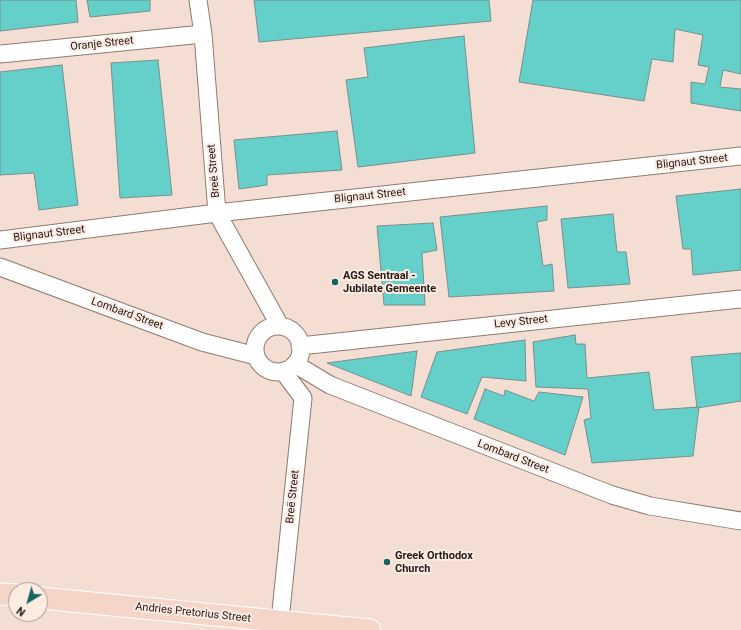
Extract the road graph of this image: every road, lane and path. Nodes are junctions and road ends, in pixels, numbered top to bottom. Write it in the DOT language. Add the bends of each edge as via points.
graph roads {
  1 [pos="198,0"];
  2 [pos="203,34"];
  3 [pos="0,54"];
  4 [pos="741,156"];
  5 [pos="217,213"];
  6 [pos="0,240"];
  7 [pos="0,267"];
  8 [pos="741,298"];
  9 [pos="280,326"];
  10 [pos="300,346"];
  11 [pos="256,356"];
  12 [pos="289,367"];
  13 [pos="741,521"];
  14 [pos="48,599"];
  15 [pos="279,626"];
  16 [pos="370,630"];
  1 -- 2 [label="street, Breë Street"];
  2 -- 3 [label="street, Oranje Street"];
  2 -- 5 [label="street, Breë Street"];
  4 -- 5 [label="street, Blignaut Street"];
  5 -- 6 [label="street, Blignaut Street"];
  5 -- 9 [label="street, Breë Street"];
  7 -- 11 [label="street, Lombard Street" via="202,342"];
  8 -- 10 [label="street, Levy Street"];
  9 -- 10 [label="street" via="294,332"];
  9 -- 11 [label="street" via="272,326 259,334"];
  10 -- 12 [label="street" via="300,356"];
  11 -- 12 [label="street" via="261,364 275,372"];
  12 -- 13 [label="street, Lombard Street" via="612,495 650,506"];
  12 -- 15 [label="street, Breë Street" via="304,398"];
  14 -- 15 [label="main road, Andries Pretorius Street"];
  15 -- 16 [label="main road, Andries Pretorius Street"];
}
